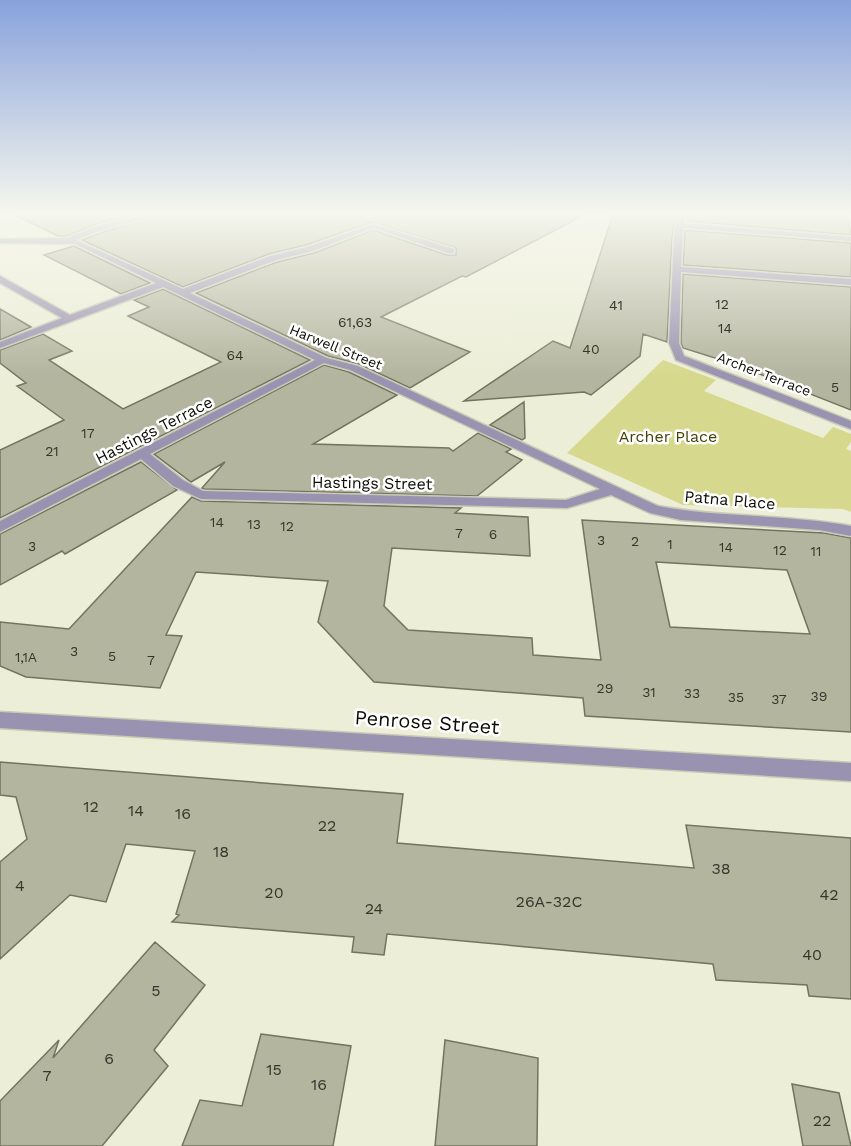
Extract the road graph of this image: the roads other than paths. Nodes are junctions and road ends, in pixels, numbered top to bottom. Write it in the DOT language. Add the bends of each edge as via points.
graph roads {
  1 [pos="127,267"];
  2 [pos="248,267"];
  3 [pos="677,269"];
  4 [pos="0,279"];
  5 [pos="851,282"];
  6 [pos="163,284"];
  7 [pos="184,292"];
  8 [pos="70,319"];
  9 [pos="0,345"];
  10 [pos="323,360"];
  11 [pos="851,425"];
  12 [pos="143,455"];
  13 [pos="611,490"];
  14 [pos="0,527"];
  15 [pos="851,531"];
  16 [pos="0,720"];
  17 [pos="851,772"];
  1 -- 6 [label="street, Harwell Street"];
  2 -- 7 [label="street"];
  3 -- 5 [label="street"];
  3 -- 11 [label="street, Archer Terrace" via="674,343 680,358"];
  4 -- 8 [label="street"];
  6 -- 7 [label="street, Harwell Street"];
  6 -- 8 [label="street"];
  7 -- 10 [label="street, Harwell Street"];
  8 -- 9 [label="street"];
  10 -- 12 [label="street, Hastings Terrace"];
  10 -- 13 [label="street, Harwell Street" via="354,368"];
  12 -- 13 [label="street, Hastings Street" via="178,483 201,495 567,504"];
  12 -- 14 [label="street, Hastings Terrace"];
  13 -- 15 [label="street, Patna Place" via="655,510 681,515"];
  16 -- 17 [label="street, Penrose Street"];
}
